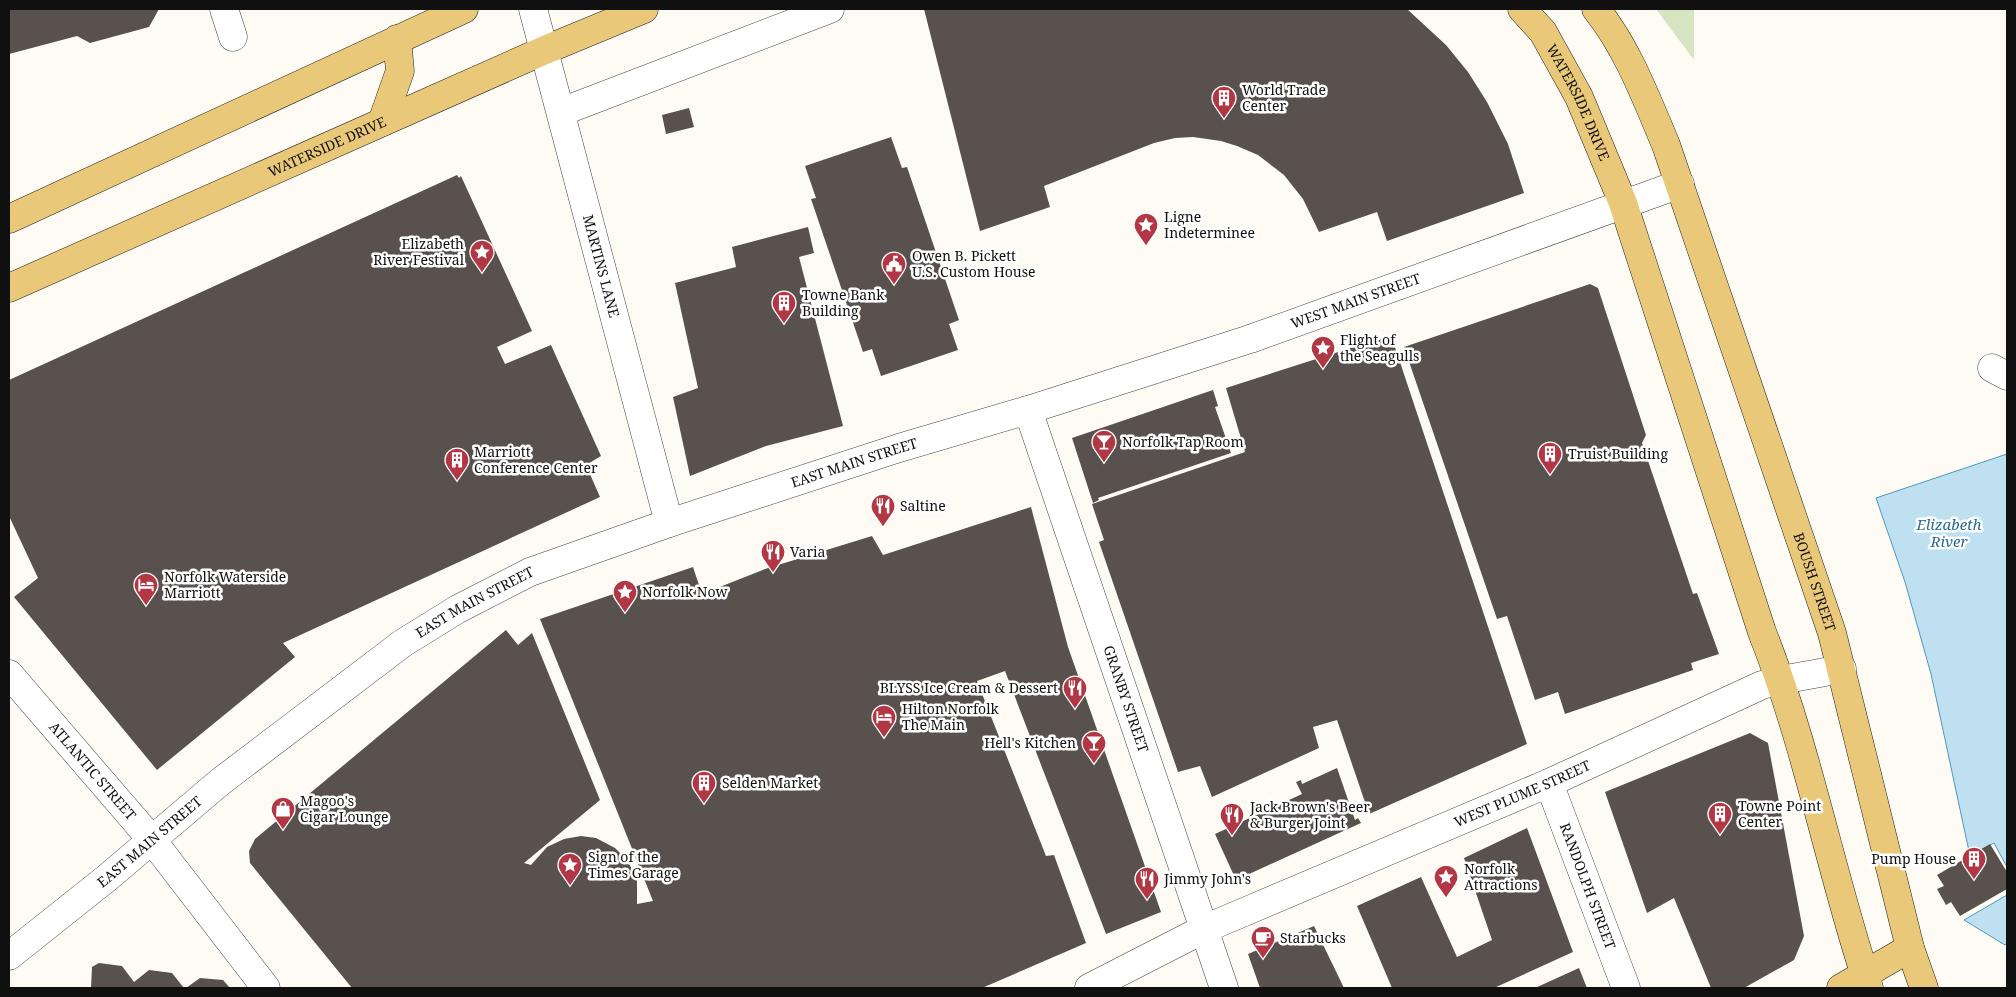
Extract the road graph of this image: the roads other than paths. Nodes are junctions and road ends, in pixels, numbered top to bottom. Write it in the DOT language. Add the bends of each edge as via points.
graph roads {
  1 [pos="224,9"];
  2 [pos="464,9"];
  3 [pos="533,9"];
  4 [pos="644,9"];
  5 [pos="830,9"];
  6 [pos="1522,9"];
  7 [pos="1596,9"];
  8 [pos="233,37"];
  9 [pos="397,39"];
  10 [pos="545,50"];
  11 [pos="562,112"];
  12 [pos="382,122"];
  13 [pos="1680,184"];
  14 [pos="1623,204"];
  15 [pos="9,219"];
  16 [pos="9,288"];
  17 [pos="1028,410"];
  18 [pos="669,523"];
  19 [pos="1842,669"];
  20 [pos="9,674"];
  21 [pos="1781,680"];
  22 [pos="1549,783"];
  23 [pos="152,840"];
  24 [pos="1204,929"];
  25 [pos="1910,948"];
  26 [pos="9,956"];
  27 [pos="1867,982"];
  28 [pos="266,988"];
  29 [pos="1089,988"];
  30 [pos="1224,988"];
  31 [pos="1626,988"];
  32 [pos="1842,988"];
  33 [pos="1924,988"];
  1 -- 8 [label="street"];
  2 -- 9 [label="main road"];
  3 -- 10 [label="street, MARTINS LANE"];
  4 -- 10 [label="main road, WATERSIDE DRIVE"];
  5 -- 11 [label="street"];
  6 -- 14 [label="main road, WATERSIDE DRIVE" via="1543,32 1579,97"];
  7 -- 13 [label="main road" via="1611,28 1639,82"];
  9 -- 12 [label="main road" via="400,71"];
  9 -- 15 [label="main road"];
  10 -- 11 [label="street, MARTINS LANE"];
  10 -- 12 [label="main road, WATERSIDE DRIVE"];
  11 -- 18 [label="street, MARTINS LANE"];
  12 -- 16 [label="main road, WATERSIDE DRIVE"];
  13 -- 14 [label="street, WEST MAIN STREET"];
  13 -- 19 [label="main road, BOUSH STREET"];
  14 -- 17 [label="street, WEST MAIN STREET" via="1250,339"];
  14 -- 21 [label="main road" via="1762,632"];
  17 -- 18 [label="street, EAST MAIN STREET"];
  17 -- 24 [label="street, GRANBY STREET"];
  18 -- 23 [label="street, EAST MAIN STREET" via="530,572 450,614 403,643 220,782"];
  19 -- 21 [label="street, WEST PLUME STREET"];
  19 -- 25 [label="main road, BOUSH STREET"];
  20 -- 23 [label="street, ATLANTIC STREET"];
  21 -- 22 [label="street, WEST PLUME STREET" via="1762,685"];
  21 -- 27 [label="main road"];
  22 -- 24 [label="street, WEST PLUME STREET"];
  22 -- 31 [label="street, RANDOLPH STREET"];
  23 -- 26 [label="street, EAST MAIN STREET"];
  23 -- 28 [label="street, ATLANTIC STREET"];
  24 -- 29 [label="street, WEST PLUME STREET"];
  24 -- 30 [label="street, GRANBY STREET"];
  25 -- 27 [label="main road"];
  25 -- 33 [label="main road, BOUSH STREET"];
  27 -- 32 [label="main road"];
}
